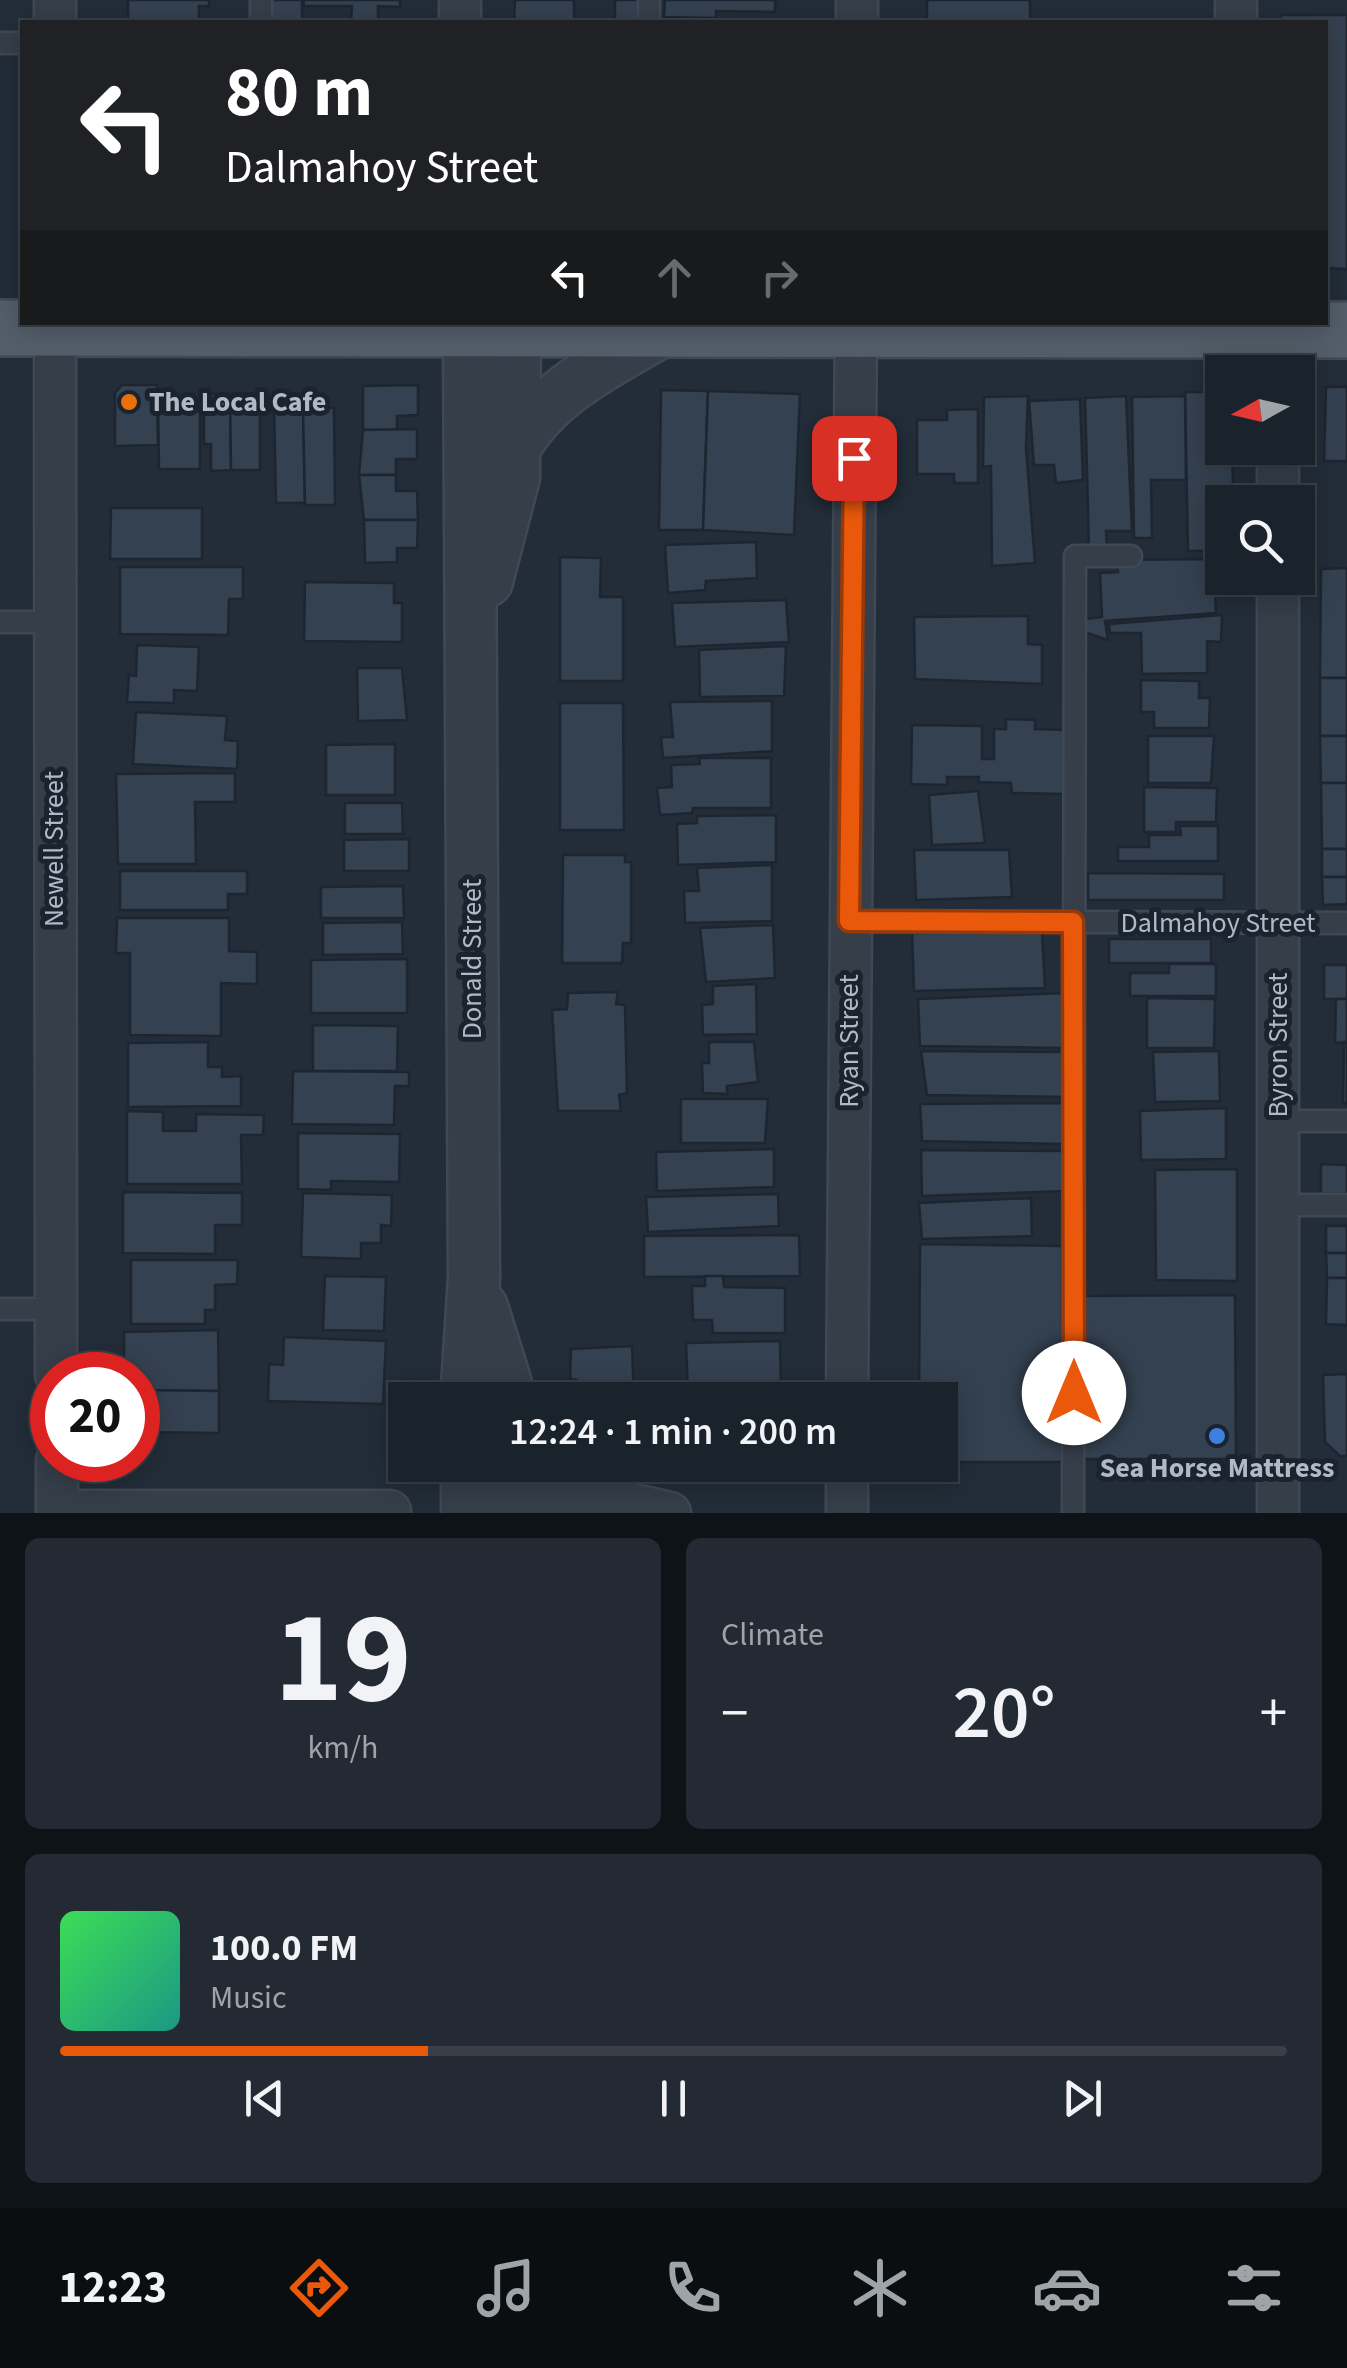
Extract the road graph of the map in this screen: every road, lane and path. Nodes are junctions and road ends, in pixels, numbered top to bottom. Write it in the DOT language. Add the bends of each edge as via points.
graph roads {
  1 [pos="55,325"];
  2 [pos="856,327"];
  3 [pos="0,328"];
  4 [pos="666,329"];
  5 [pos="492,330"];
  6 [pos="1347,330"];
  7 [pos="1258,339"];
  8 [pos="514,448"];
  9 [pos="1131,556"];
  10 [pos="1278,595"];
  11 [pos="0,622"];
  12 [pos="54,622"];
  13 [pos="470,641"];
  14 [pos="849,921"];
  15 [pos="1073,922"];
  16 [pos="1278,923"];
  17 [pos="1347,924"];
  18 [pos="1278,1121"];
  19 [pos="1347,1121"];
  20 [pos="1278,1205"];
  21 [pos="1347,1205"];
  22 [pos="474,1278"];
  23 [pos="0,1309"];
  24 [pos="56,1310"];
  25 [pos="56,1352"];
  26 [pos="467,1382"];
  27 [pos="505,1382"];
  28 [pos="847,1382"];
  29 [pos="57,1482"];
  30 [pos="847,1482"];
  31 [pos="490,1502"];
  32 [pos="390,1511"];
  33 [pos="57,1512"];
  34 [pos="670,1513"];
  35 [pos="847,1513"];
  36 [pos="1074,1513"];
  37 [pos="1278,1513"];
  1 -- 3 [label="main road"];
  1 -- 5 [label="main road"];
  1 -- 12 [label="street, Newell Street"];
  2 -- 4 [label="main road"];
  2 -- 7 [label="main road"];
  2 -- 14 [label="street, Ryan Street"];
  4 -- 5 [label="main road"];
  4 -- 8 [label="street" via="562,392"];
  5 -- 8 [label="street, Donald Street"];
  5 -- 13 [label="street, Donald Street"];
  6 -- 7 [label="main road"];
  8 -- 13 [label="street, Donald Street" via="512,492"];
  9 -- 15 [label="lane" via="1075,556"];
  10 -- 16 [label="street, Byron Street"];
  11 -- 12 [label="lane"];
  12 -- 24 [label="street, Newell Street"];
  13 -- 22 [label="street, Donald Street"];
  14 -- 15 [label="lane, Dalmahoy Street"];
  14 -- 28 [label="street, Ryan Street"];
  15 -- 16 [label="lane, Dalmahoy Street"];
  15 -- 36 [label="lane"];
  16 -- 17 [label="lane, Dalmahoy Street"];
  16 -- 18 [label="street, Byron Street"];
  18 -- 19 [label="lane"];
  18 -- 20 [label="street, Byron Street"];
  20 -- 21 [label="lane"];
  20 -- 37 [label="street, Byron Street"];
  22 -- 26 [label="street, Donald Street"];
  22 -- 27 [label="street, Donald Street"];
  23 -- 24 [label="lane"];
  24 -- 25 [label="street, Newell Street"];
  29 -- 33 [label="street"];
  30 -- 35 [label="street"];
  31 -- 34 [label="street" via="596,1496"];
  32 -- 33 [label="street"];
}
